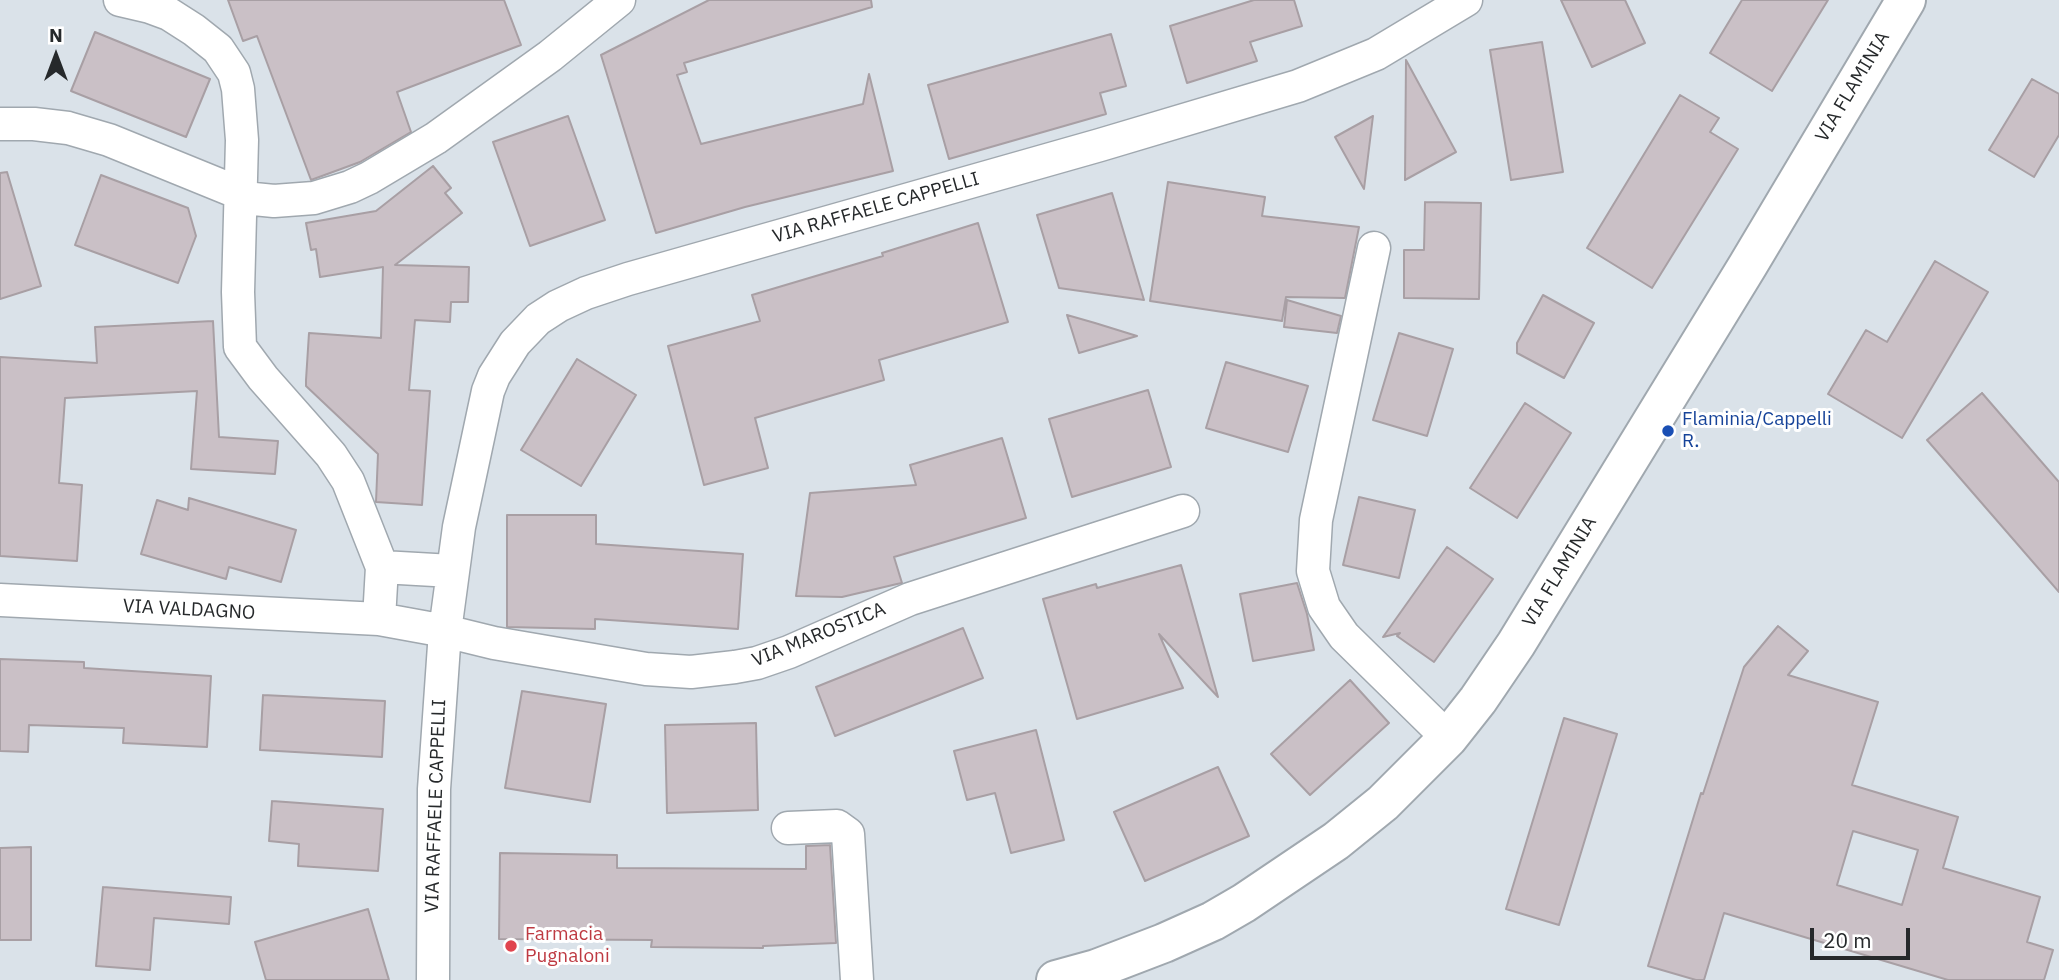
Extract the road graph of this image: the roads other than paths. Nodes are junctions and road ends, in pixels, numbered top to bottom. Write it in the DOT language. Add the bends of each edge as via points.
graph roads {
  1 [pos="120,0"];
  2 [pos="619,0"];
  3 [pos="1466,0"];
  4 [pos="1906,0"];
  5 [pos="0,124"];
  6 [pos="240,195"];
  7 [pos="1374,248"];
  8 [pos="1183,511"];
  9 [pos="382,567"];
  10 [pos="452,571"];
  11 [pos="0,600"];
  12 [pos="379,619"];
  13 [pos="445,631"];
  14 [pos="1448,737"];
  15 [pos="788,828"];
  16 [pos="433,980"];
  17 [pos="857,980"];
  18 [pos="1056,980"];
  1 -- 6 [label="street" via="169,14 205,37 226,59 234,73 240,112"];
  2 -- 6 [label="street" via="474,112 369,178 314,198 274,201"];
  3 -- 10 [label="street, VIA RAFFAELE CAPPELLI" via="1376,54 1298,86 641,275 558,306 515,343 488,391"];
  4 -- 14 [label="street, VIA FLAMINIA" via="1516,644"];
  5 -- 6 [label="street" via="68,128 109,140"];
  6 -- 9 [label="street" via="240,347 331,455 357,500"];
  7 -- 14 [label="street" via="1316,520 1313,571 1324,607 1339,630"];
  8 -- 13 [label="street, VIA MAROSTICA" via="909,599 789,652 735,667 691,672 646,669"];
  9 -- 10 [label="street"];
  9 -- 12 [label="street"];
  10 -- 13 [label="street, VIA RAFFAELE CAPPELLI"];
  11 -- 12 [label="street, VIA VALDAGNO"];
  12 -- 13 [label="street, VIA MAROSTICA"];
  13 -- 16 [label="street, VIA RAFFAELE CAPPELLI" via="434,789"];
  14 -- 18 [label="street, VIA FLAMINIA" via="1375,810 1244,903 1152,948"];
  15 -- 17 [label="street" via="837,826 848,834"];
}
